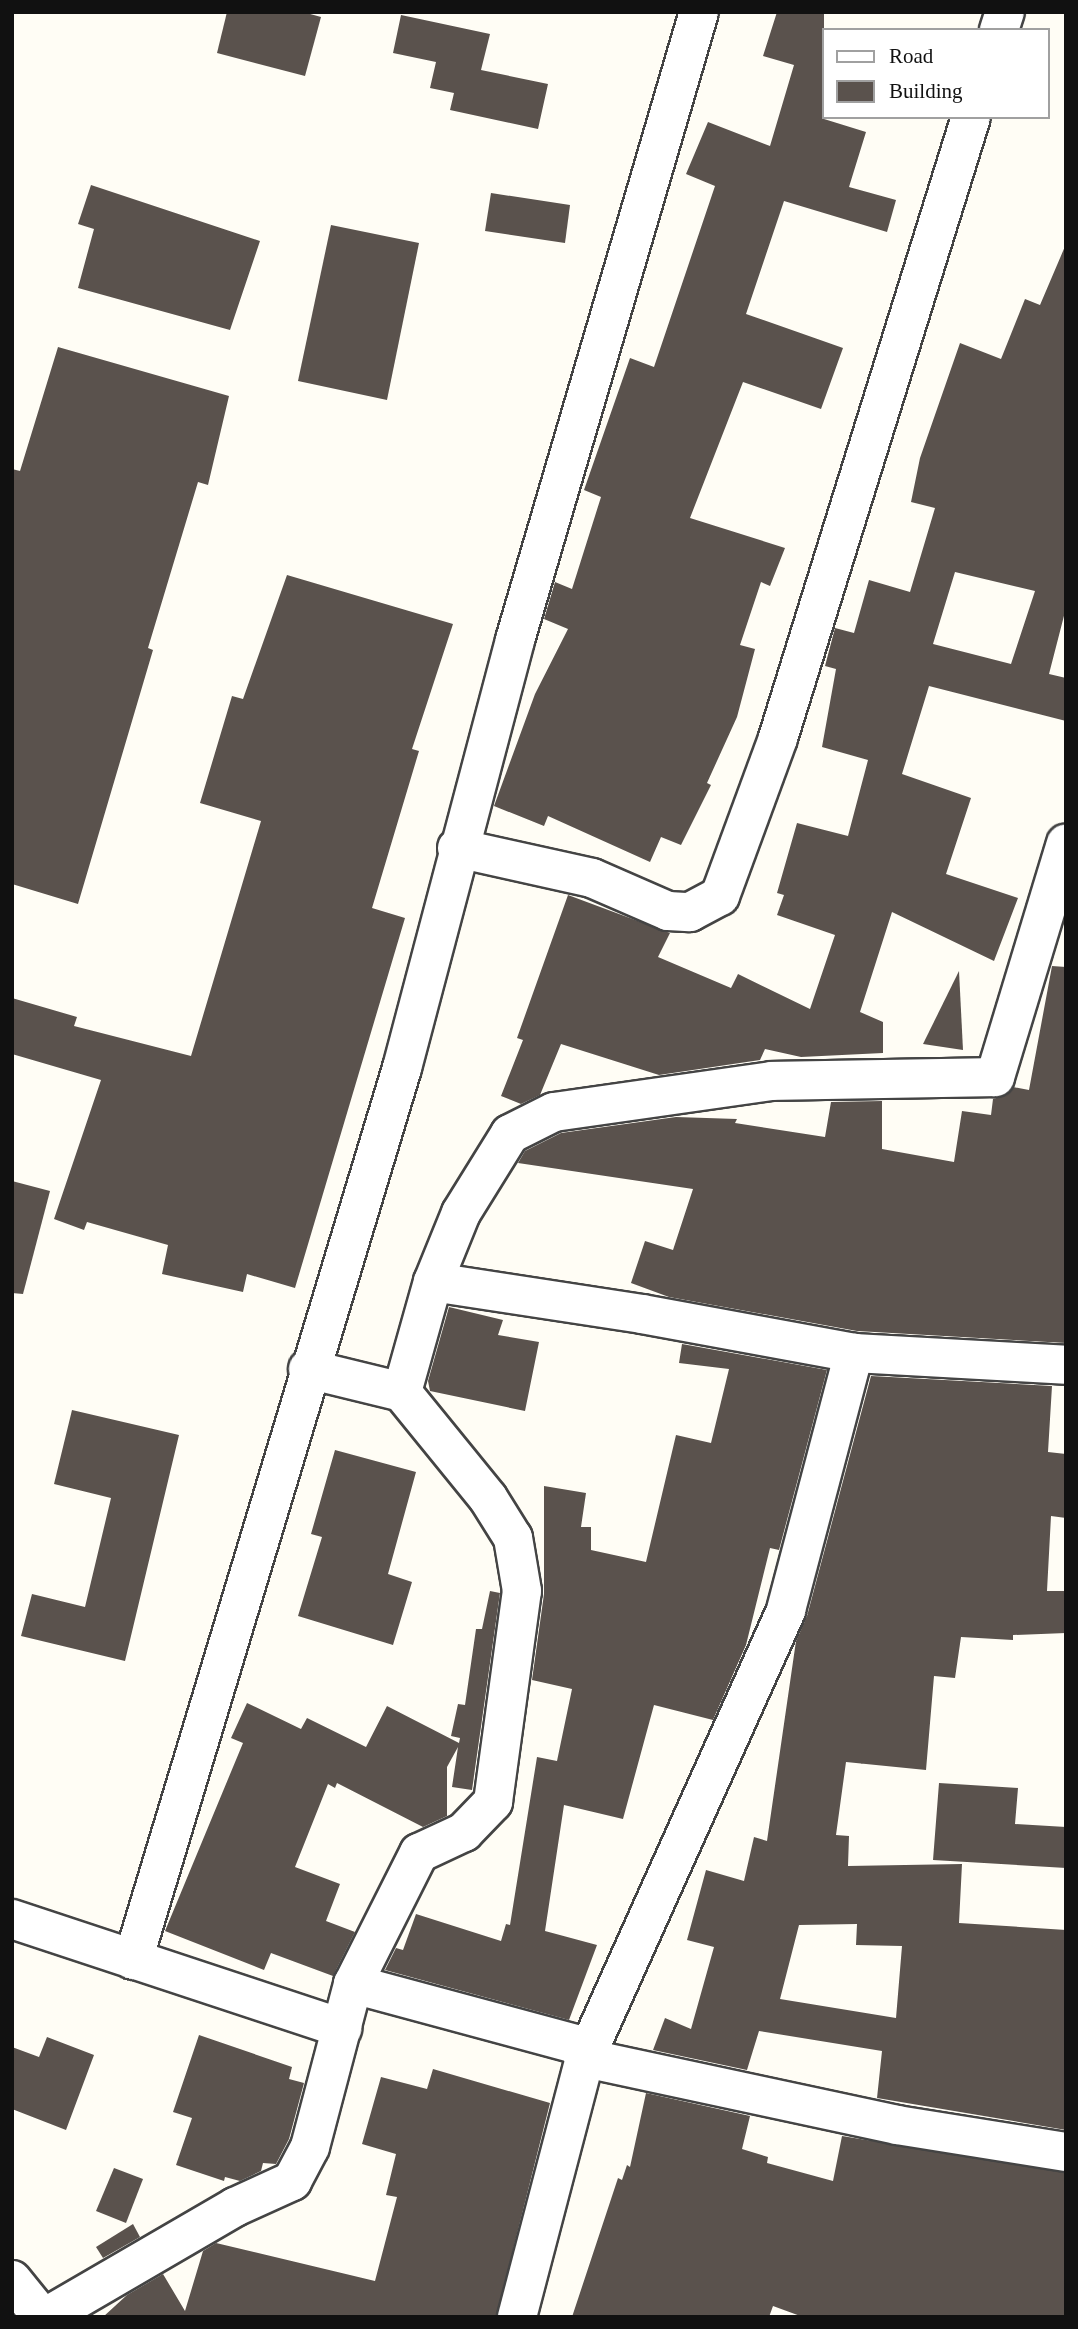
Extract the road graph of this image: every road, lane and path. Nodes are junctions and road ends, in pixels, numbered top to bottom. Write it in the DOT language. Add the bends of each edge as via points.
graph roads {
  1 [pos="699,12"];
  2 [pos="970,119"];
  3 [pos="1066,844"];
  4 [pos="457,848"];
  5 [pos="433,1282"];
  6 [pos="853,1353"];
  7 [pos="1066,1365"];
  8 [pos="308,1369"];
  9 [pos="402,1392"];
  10 [pos="12,1919"];
  11 [pos="133,1960"];
  12 [pos="353,1984"];
  13 [pos="342,2028"];
  14 [pos="584,2058"];
  15 [pos="1066,2152"];
  16 [pos="12,2280"];
  17 [pos="44,2317"];
  18 [pos="517,2317"];
  1 -- 4 [label="street"];
  2 -- 4 [label="street" via="778,738 720,896 690,912 668,911 592,878"];
  3 -- 5 [label="street" via="995,1077 772,1081 554,1112 509,1134 461,1213"];
  4 -- 8 [label="street" via="402,1068"];
  5 -- 6 [label="street"];
  5 -- 9 [label="street"];
  6 -- 7 [label="street"];
  6 -- 14 [label="street" via="786,1610"];
  8 -- 9 [label="street"];
  8 -- 11 [label="street"];
  9 -- 12 [label="street" via="488,1498 513,1538 522,1591 493,1802 464,1832 419,1853"];
  10 -- 11 [label="street"];
  11 -- 13 [label="street"];
  12 -- 13 [label="street"];
  12 -- 14 [label="street" via="576,2044"];
  13 -- 17 [label="street" via="310,2147 292,2181 235,2207"];
  14 -- 15 [label="street" via="897,2126"];
  14 -- 18 [label="street"];
  16 -- 17 [label="street"];
}
